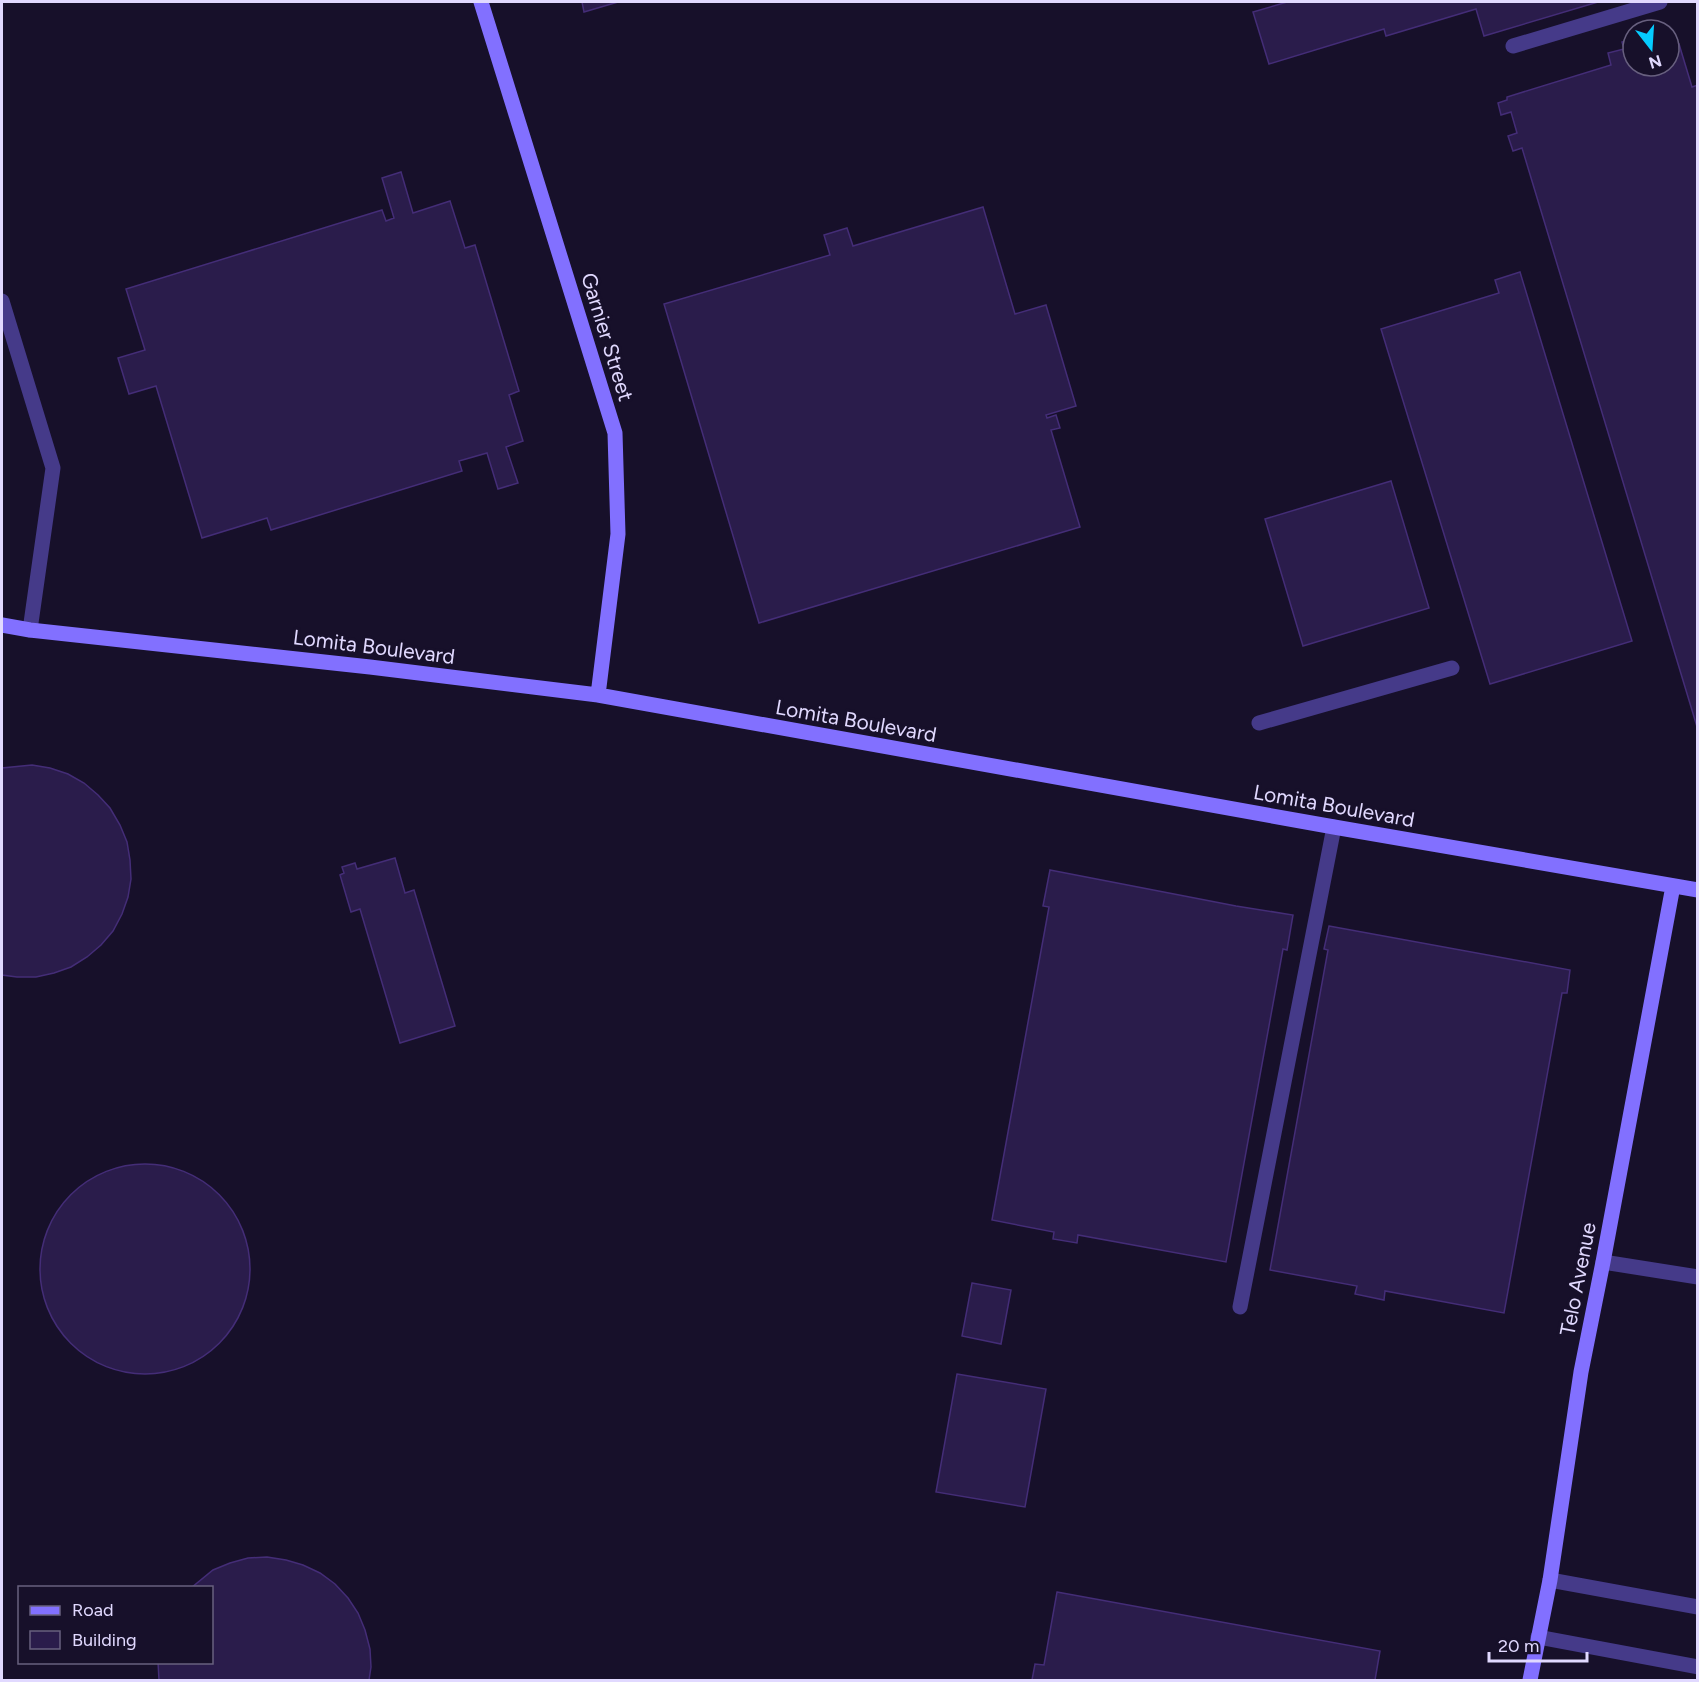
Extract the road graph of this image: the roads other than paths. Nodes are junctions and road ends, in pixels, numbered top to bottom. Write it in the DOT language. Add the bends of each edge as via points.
graph roads {
  1 [pos="481,2"];
  2 [pos="1660,2"];
  3 [pos="1513,46"];
  4 [pos="2,301"];
  5 [pos="2,625"];
  6 [pos="30,630"];
  7 [pos="1452,668"];
  8 [pos="598,695"];
  9 [pos="1259,723"];
  10 [pos="1334,827"];
  11 [pos="1674,886"];
  12 [pos="1698,891"];
  13 [pos="1603,1262"];
  14 [pos="1698,1277"];
  15 [pos="1240,1307"];
  16 [pos="1550,1580"];
  17 [pos="1698,1607"];
  18 [pos="1538,1637"];
  19 [pos="1698,1667"];
  20 [pos="1530,1680"];
  1 -- 8 [label="main road, Garnier Street" via="615,433 618,534"];
  2 -- 3 [label="lane"];
  4 -- 6 [label="lane" via="53,468"];
  5 -- 6 [label="main road, Lomita Boulevard"];
  6 -- 8 [label="main road, Lomita Boulevard"];
  7 -- 9 [label="lane"];
  8 -- 10 [label="main road, Lomita Boulevard"];
  10 -- 11 [label="main road, Lomita Boulevard"];
  10 -- 15 [label="lane"];
  11 -- 12 [label="main road, Lomita Boulevard"];
  11 -- 13 [label="main road, Telo Avenue"];
  13 -- 14 [label="lane"];
  13 -- 16 [label="main road, Telo Avenue" via="1581,1372"];
  16 -- 17 [label="lane"];
  16 -- 18 [label="main road, Telo Avenue"];
  18 -- 19 [label="lane"];
  18 -- 20 [label="main road, Telo Avenue"];
}
